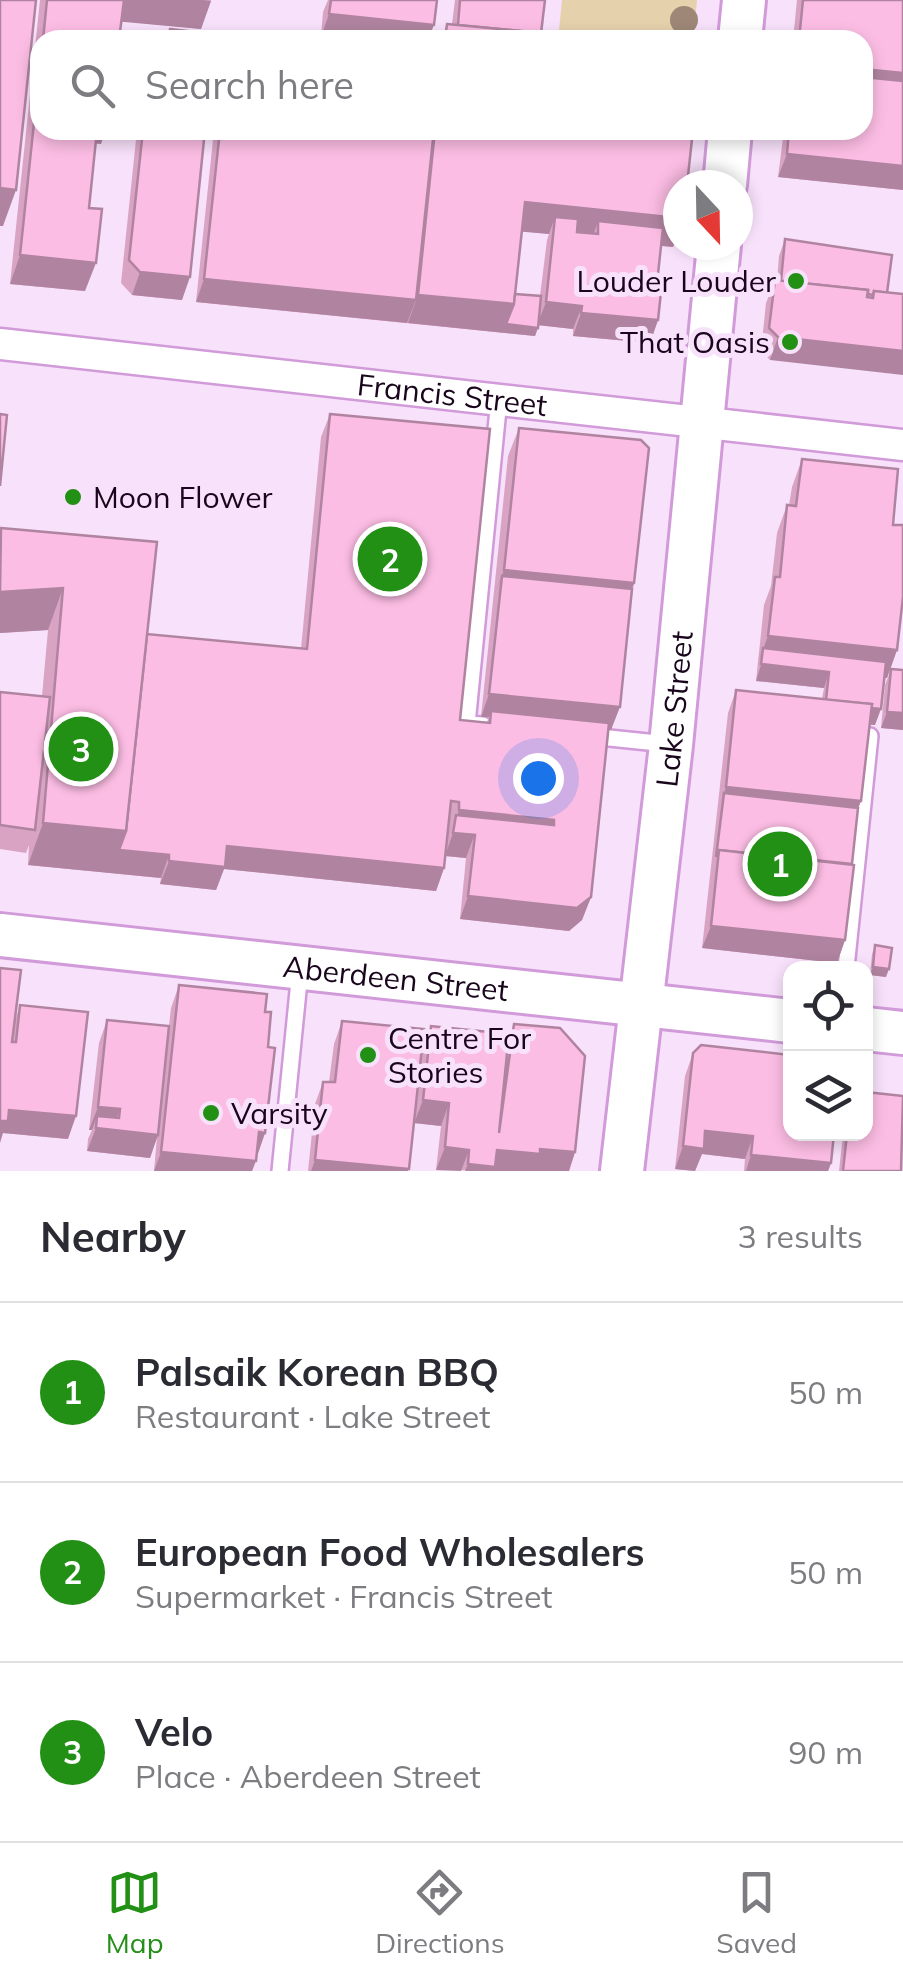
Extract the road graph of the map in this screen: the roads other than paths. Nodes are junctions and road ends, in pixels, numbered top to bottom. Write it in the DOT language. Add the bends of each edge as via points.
graph roads {
  1 [pos="744,0"];
  2 [pos="741,30"];
  3 [pos="729,140"];
  4 [pos="726,170"];
  5 [pos="718,260"];
  6 [pos="0,344"];
  7 [pos="499,399"];
  8 [pos="704,423"];
  9 [pos="903,445"];
  10 [pos="496,726"];
  11 [pos="569,734"];
  12 [pos="870,736"];
  13 [pos="671,744"];
  14 [pos="0,936"];
  15 [pos="847,961"];
  16 [pos="301,968"];
  17 [pos="641,1005"];
  18 [pos="783,1020"];
  19 [pos="873,1030"];
  20 [pos="903,1033"];
  21 [pos="280,1171"];
  22 [pos="622,1171"];
  1 -- 2 [label="street"];
  3 -- 4 [label="street"];
  5 -- 8 [label="street, Lake Street"];
  6 -- 7 [label="street, Francis Street"];
  7 -- 8 [label="street, Francis Street"];
  7 -- 10 [label="lane" via="467,724"];
  8 -- 9 [label="street, Francis Street"];
  8 -- 13 [label="street, Lake Street"];
  11 -- 13 [label="lane"];
  12 -- 15 [label="lane"];
  13 -- 17 [label="street, Lake Street"];
  14 -- 16 [label="street, Aberdeen Street"];
  16 -- 17 [label="street, Aberdeen Street"];
  16 -- 21 [label="lane"];
  17 -- 18 [label="street, Aberdeen Street"];
  17 -- 22 [label="street, Lake Street"];
  19 -- 20 [label="street"];
}
